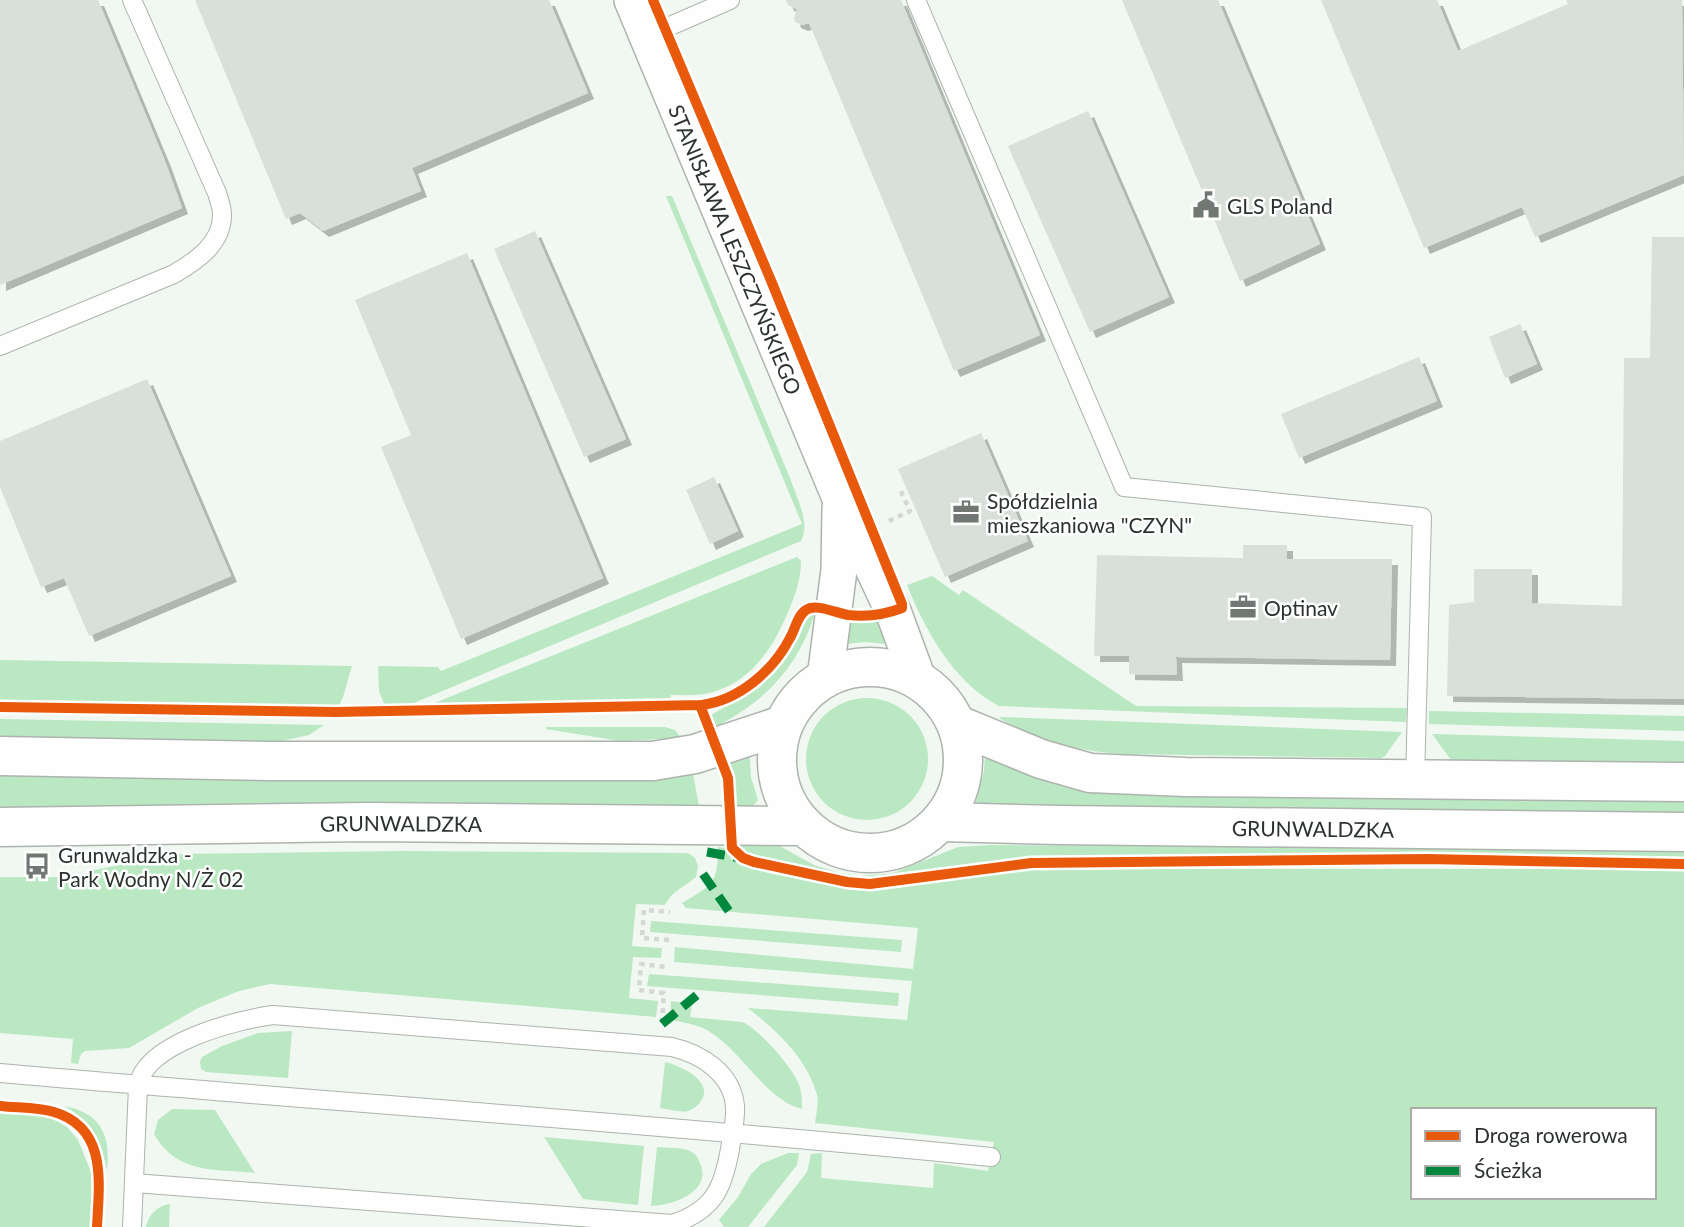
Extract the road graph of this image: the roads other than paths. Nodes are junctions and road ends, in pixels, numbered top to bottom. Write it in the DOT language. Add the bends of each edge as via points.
graph roads {
  1 [pos="132,0"];
  2 [pos="632,0"];
  3 [pos="730,0"];
  4 [pos="916,0"];
  5 [pos="647,36"];
  6 [pos="0,346"];
  7 [pos="840,498"];
  8 [pos="825,678"];
  9 [pos="918,679"];
  10 [pos="783,725"];
  11 [pos="958,725"];
  12 [pos="0,756"];
  13 [pos="1415,780"];
  14 [pos="1684,782"];
  15 [pos="942,822"];
  16 [pos="802,826"];
  17 [pos="0,827"];
  18 [pos="1684,832"];
  19 [pos="0,1073"];
  20 [pos="138,1086"];
  21 [pos="732,1133"];
  22 [pos="991,1157"];
  23 [pos="134,1183"];
  24 [pos="486,1211"];
  25 [pos="132,1227"];
  26 [pos="508,1227"];
  1 -- 6 [label="lane" via="217,192 223,214 219,231 199,258 174,274"];
  2 -- 5 [label="street, STANISŁAWA LESZCZYŃSKIEGO"];
  3 -- 5 [label="lane"];
  4 -- 13 [label="lane" via="1124,488 1422,517"];
  5 -- 7 [label="street, STANISŁAWA LESZCZYŃSKIEGO"];
  7 -- 8 [label="street, STANISŁAWA LESZCZYŃSKIEGO" via="839,570"];
  7 -- 9 [label="street, STANISŁAWA LESZCZYŃSKIEGO" via="893,611"];
  8 -- 9 [label="street" via="856,668 888,668"];
  8 -- 10 [label="street" via="800,698"];
  9 -- 11 [label="street" via="942,699"];
  10 -- 12 [label="street" via="695,754 653,761"];
  10 -- 16 [label="street" via="776,760 783,796"];
  11 -- 13 [label="street" via="1041,760 1090,773"];
  11 -- 15 [label="street" via="965,759 959,792"];
  13 -- 14 [label="street"];
  15 -- 16 [label="street" via="911,846 873,855 835,848"];
  15 -- 18 [label="street, GRUNWALDZKA"];
  16 -- 17 [label="street, GRUNWALDZKA" via="367,822"];
  19 -- 20 [label="lane"];
  20 -- 21 [label="lane"];
  20 -- 21 [label="lane" via="153,1061 204,1031 256,1017 287,1016 688,1051 704,1059 725,1080 735,1103"];
  20 -- 23 [label="lane"];
  21 -- 22 [label="lane"];
  21 -- 24 [label="lane" via="723,1183 707,1206 685,1220 658,1225"];
  23 -- 24 [label="lane"];
  23 -- 25 [label="lane"];
  24 -- 26 [label="lane"];
}
